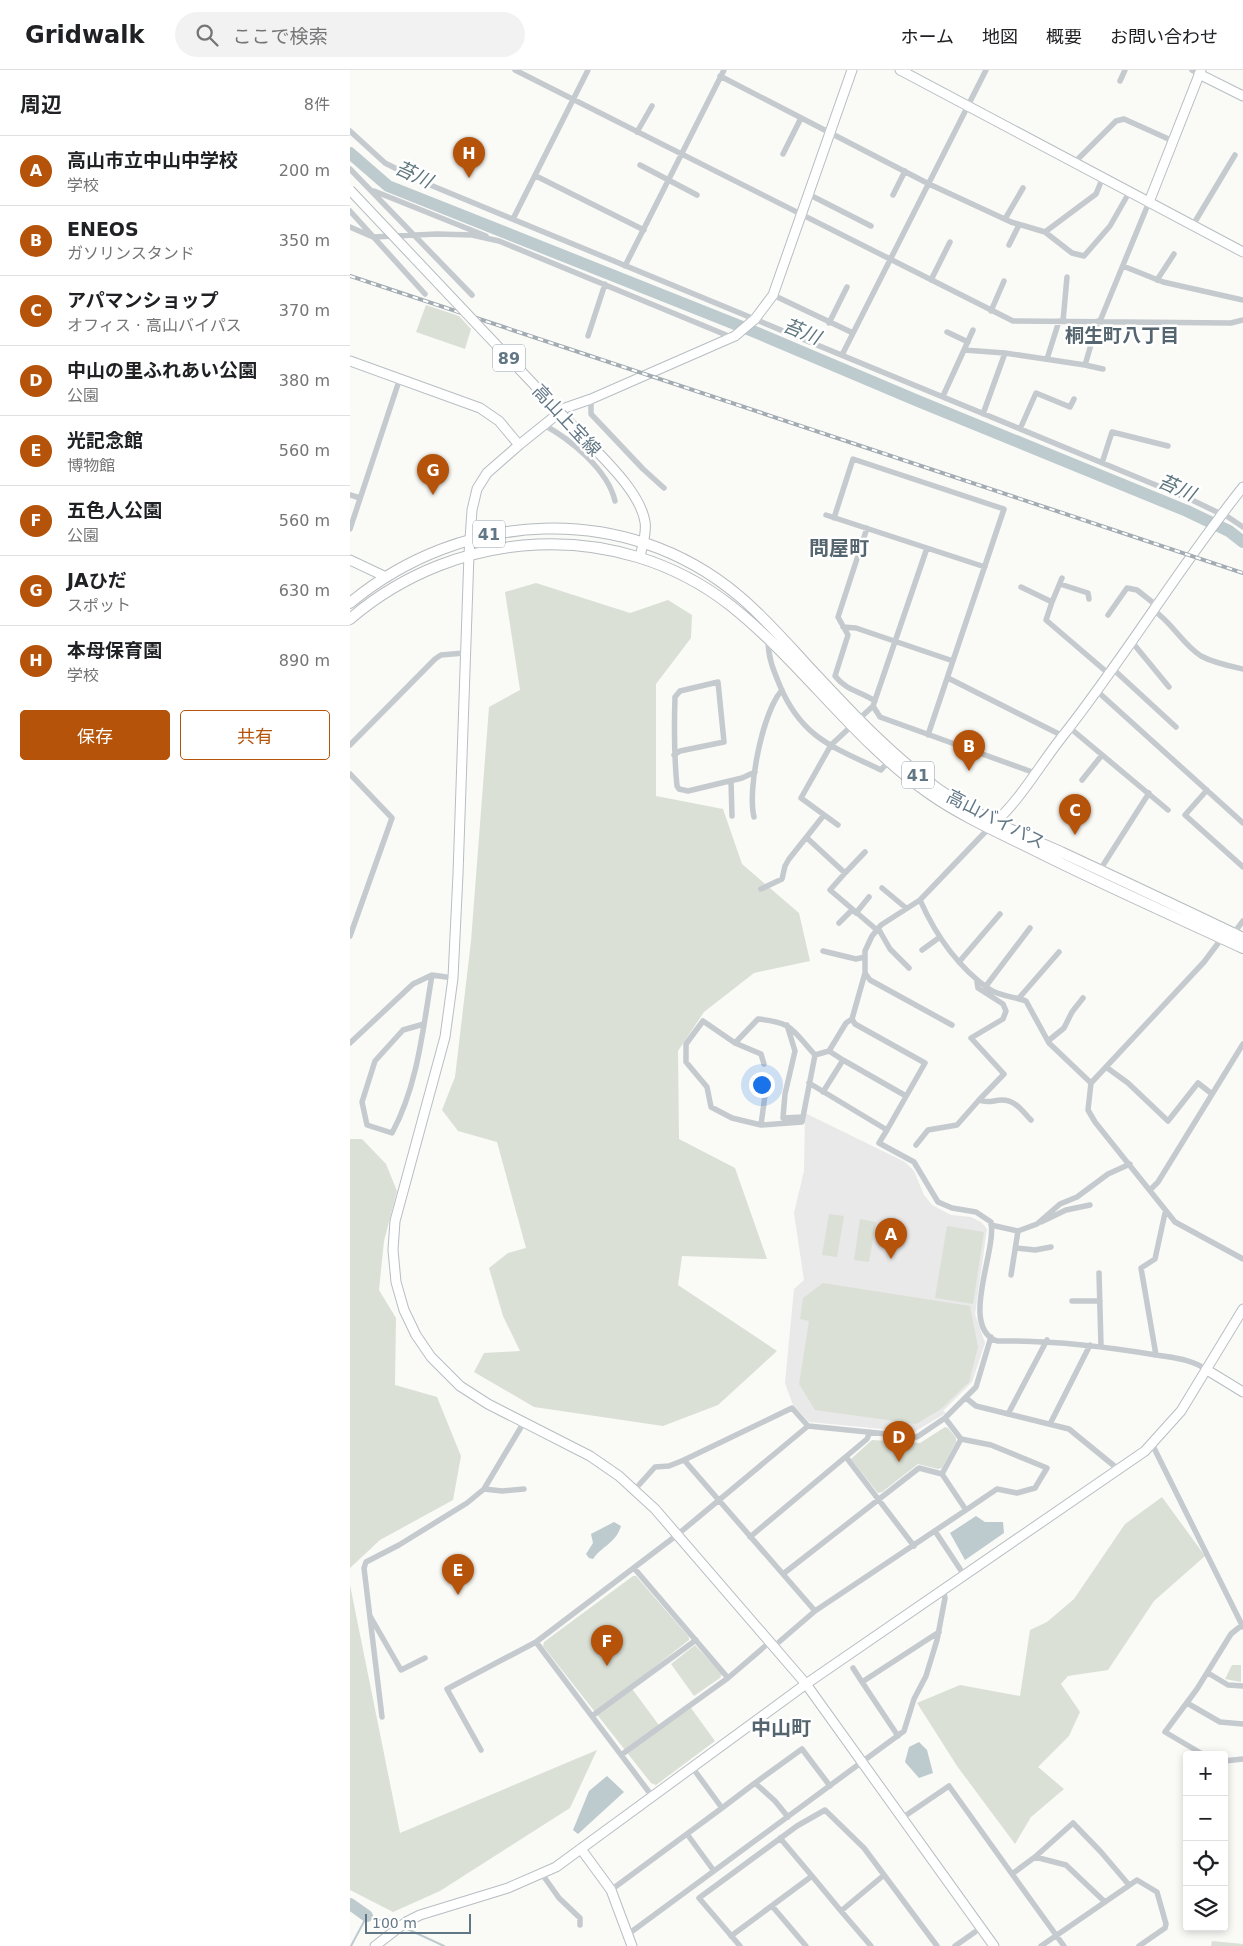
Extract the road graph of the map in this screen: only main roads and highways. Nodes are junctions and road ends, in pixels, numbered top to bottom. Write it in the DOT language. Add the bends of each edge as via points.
graph roads {
  1 [pos="350,603"];
  2 [pos="350,619"];
  3 [pos="854,722"];
  4 [pos="992,825"];
  5 [pos="1238,935"];
  6 [pos="1243,948"];
  1 -- 3 [label="highway, 高山バイパス / 41" via="418,559 470,539 507,531 548,528 590,531 643,543 702,569 741,597 776,631"];
  2 -- 3 [label="highway, 高山バイパス / 41" via="412,578 469,554 541,544 584,546 640,557 694,580 730,606 768,638"];
  3 -- 4 [label="highway, 高山バイパス / 41" via="917,774"];
  3 -- 4 [label="highway, 高山バイパス / 41" via="889,761 931,795 952,809"];
  4 -- 5 [label="highway, 高山バイパス / 41" via="1100,870"];
  4 -- 6 [label="highway, 高山バイパス / 41"];
}
